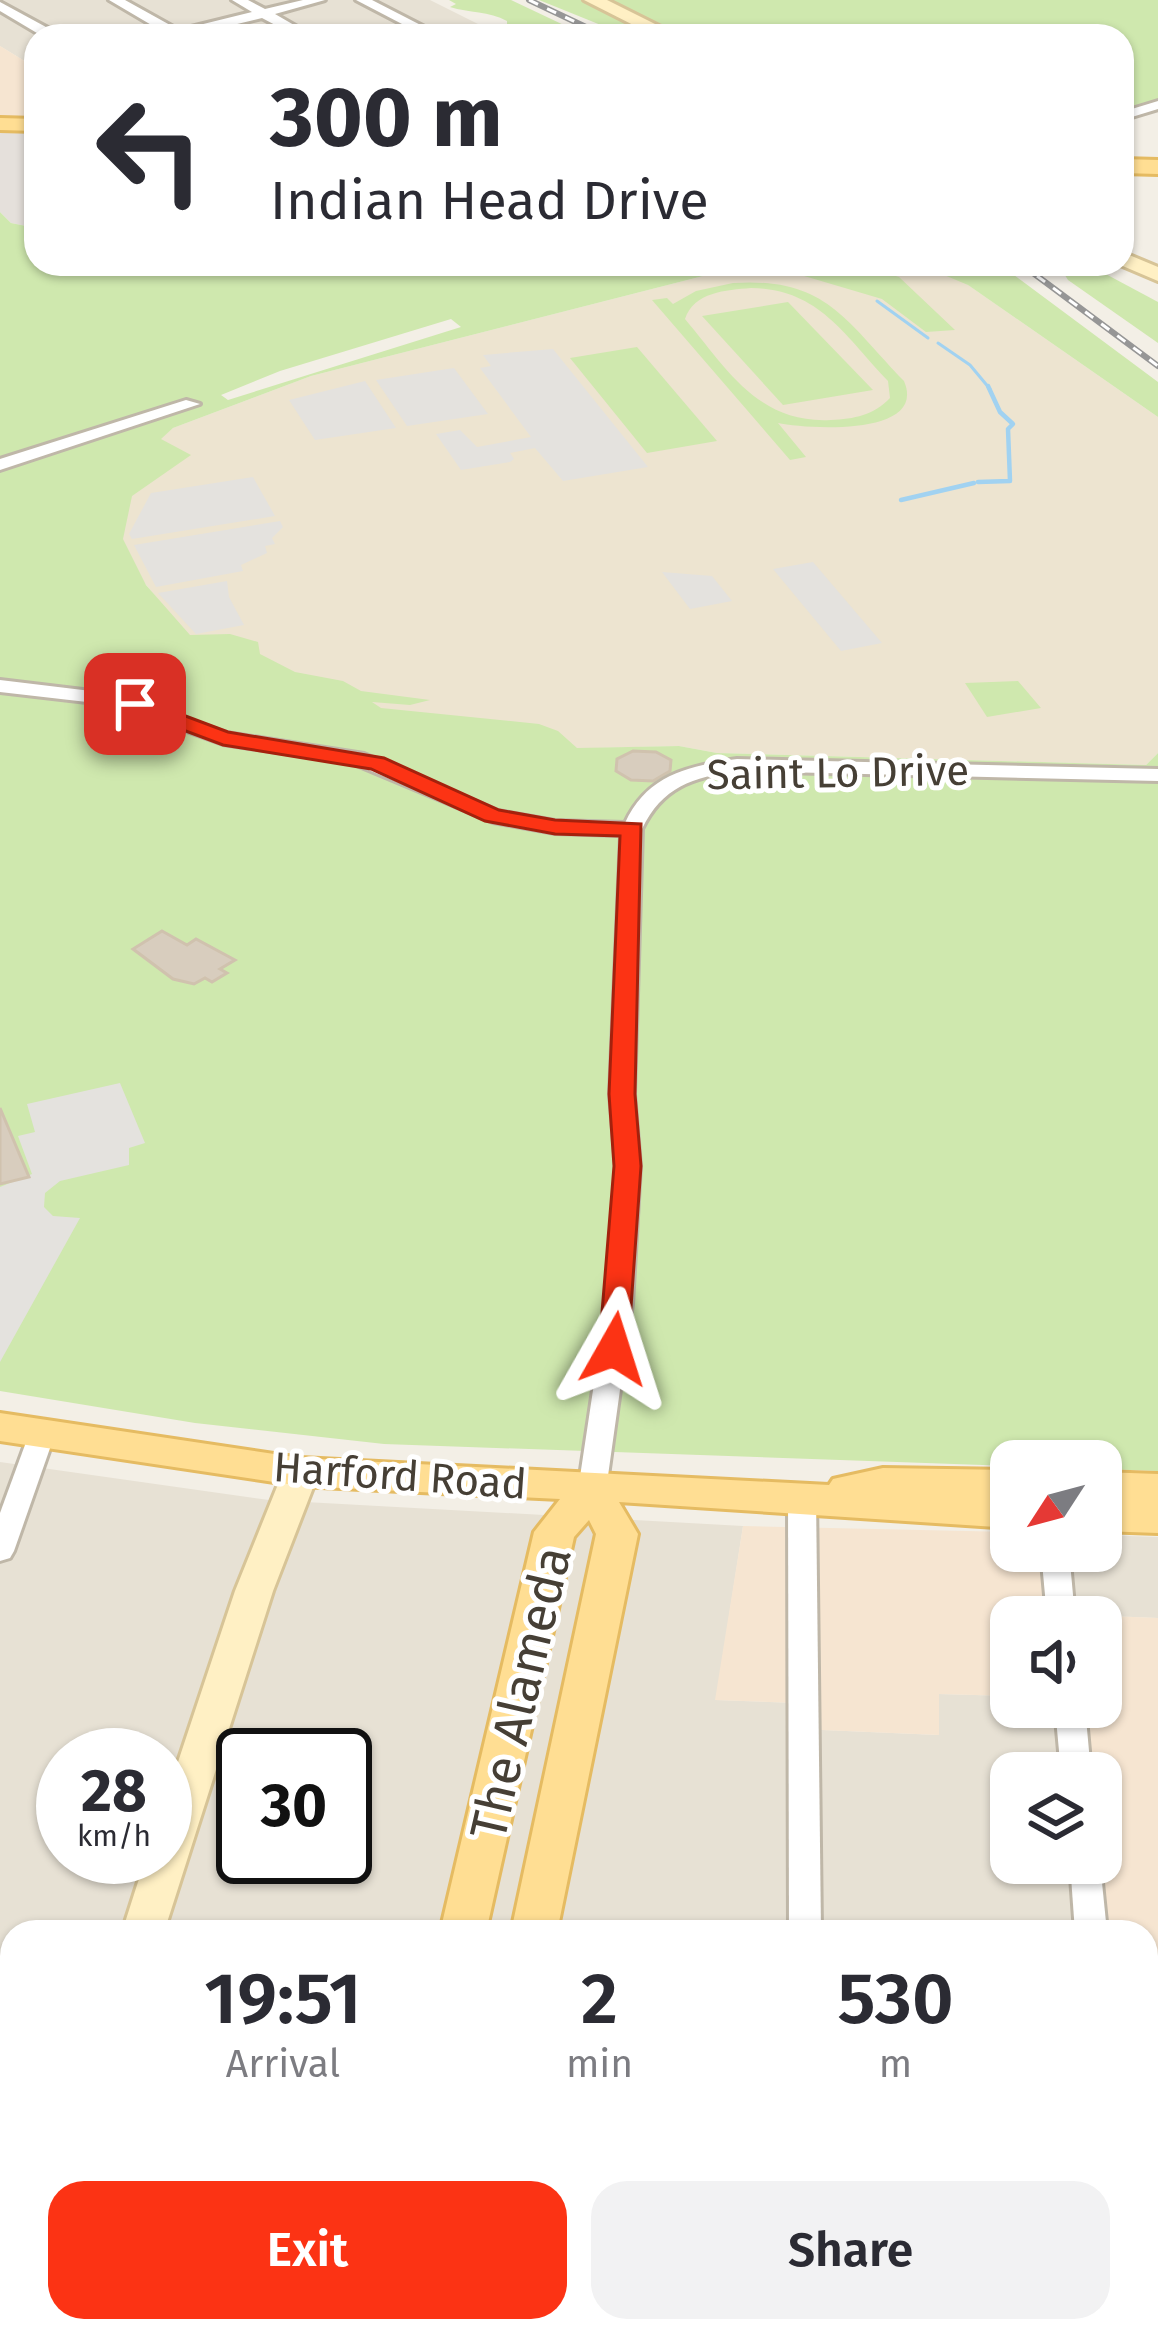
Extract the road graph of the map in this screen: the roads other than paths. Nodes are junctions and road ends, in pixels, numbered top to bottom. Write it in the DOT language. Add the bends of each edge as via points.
graph roads {
  1 [pos="115,0"];
  2 [pos="238,0"];
  3 [pos="319,0"];
  4 [pos="362,0"];
  5 [pos="592,0"];
  6 [pos="1,2"];
  7 [pos="263,14"];
  8 [pos="34,24"];
  9 [pos="157,24"];
  10 [pos="222,24"];
  11 [pos="283,24"];
  12 [pos="411,24"];
  13 [pos="644,24"];
  14 [pos="192,404"];
  15 [pos="0,465"];
  16 [pos="0,686"];
  17 [pos="1158,775"];
  18 [pos="632,829"];
  19 [pos="0,1427"];
  20 [pos="42,1435"];
  21 [pos="301,1472"];
  22 [pos="990,1485"];
  23 [pos="1122,1488"];
  24 [pos="1158,1489"];
  25 [pos="592,1490"];
  26 [pos="802,1496"];
  27 [pos="990,1512"];
  28 [pos="1122,1517"];
  29 [pos="1158,1518"];
  30 [pos="0,1551"];
  31 [pos="1087,1884"];
  32 [pos="147,1920"];
  33 [pos="467,1920"];
  34 [pos="536,1920"];
  35 [pos="805,1920"];
  36 [pos="1090,1920"];
  1 -- 9 [label="street"];
  2 -- 7 [label="street"];
  3 -- 7 [label="street"];
  4 -- 12 [label="street"];
  5 -- 13 [label="street"];
  6 -- 8 [label="street"];
  7 -- 10 [label="street"];
  7 -- 11 [label="street"];
  14 -- 15 [label="street"];
  16 -- 18 [label="street" via="116,700 223,738 357,758 493,816"];
  17 -- 18 [label="street, Saint Lo Drive" via="721,766 653,793"];
  18 -- 25 [label="street" via="620,1304"];
  19 -- 20 [label="main road, Harford Road"];
  20 -- 21 [label="main road, Harford Road"];
  20 -- 30 [label="street"];
  21 -- 25 [label="main road, Harford Road"];
  21 -- 32 [label="street"];
  22 -- 26 [label="main road, Harford Road" via="883,1483"];
  23 -- 24 [label="main road"];
  25 -- 26 [label="main road, Harford Road"];
  25 -- 33 [label="main road, The Alameda" via="555,1532"];
  25 -- 34 [label="main road, The Alameda" via="616,1534"];
  26 -- 27 [label="main road, Harford Road"];
  26 -- 35 [label="street"];
  28 -- 29 [label="main road"];
  31 -- 36 [label="street"];
}
